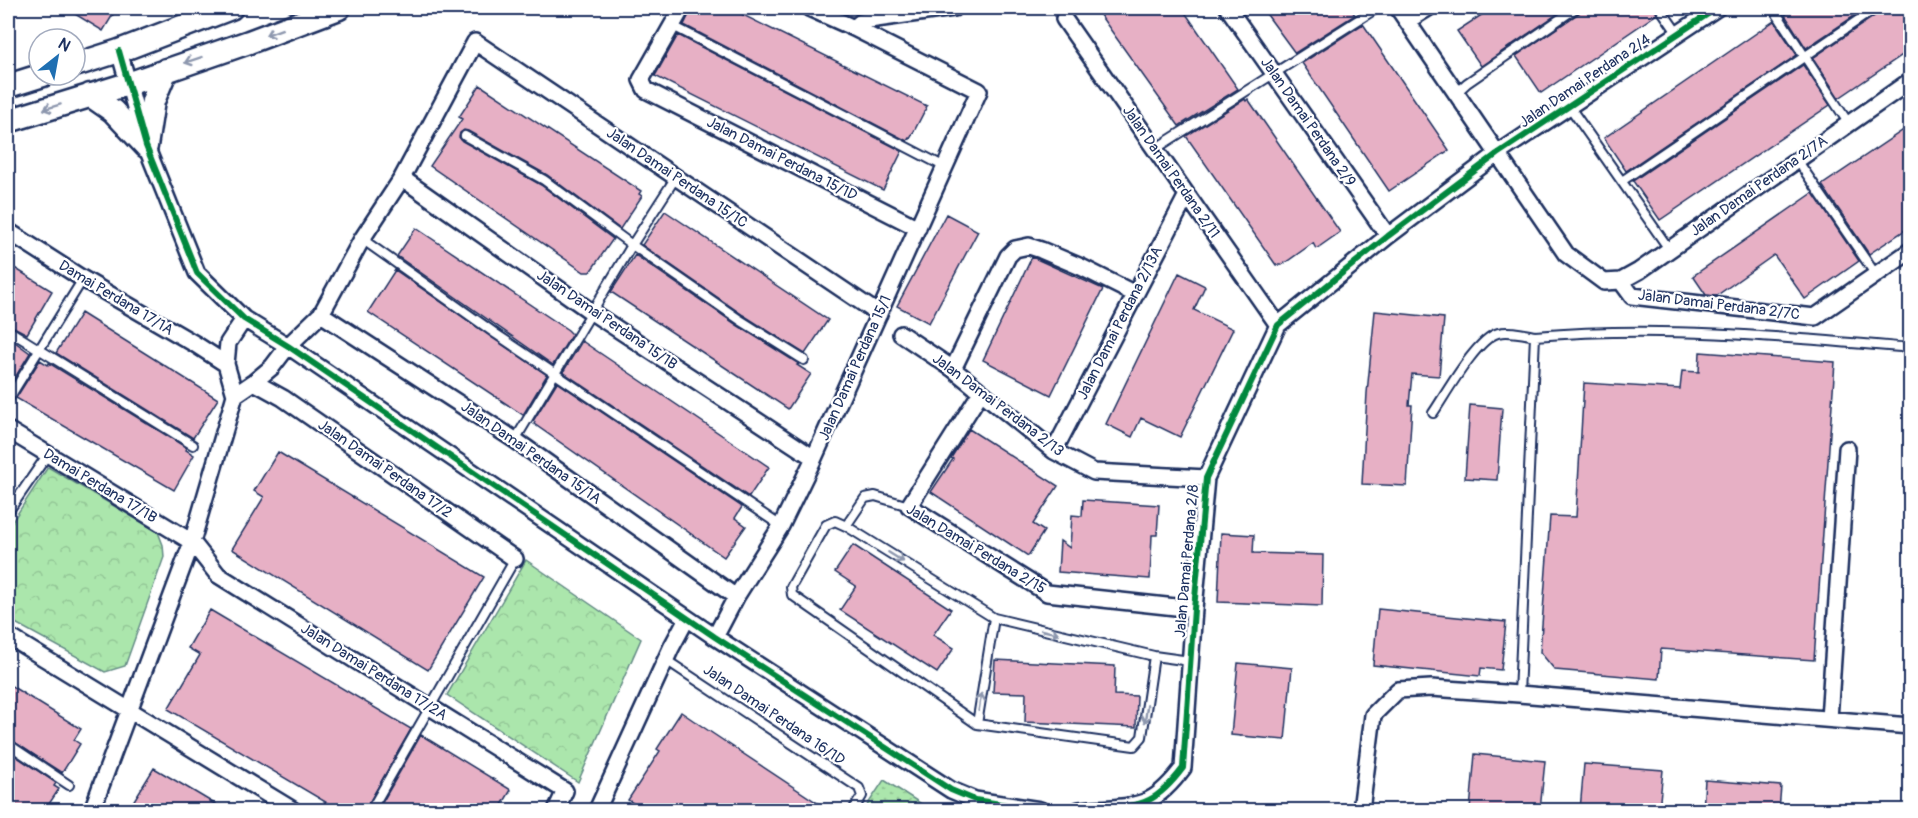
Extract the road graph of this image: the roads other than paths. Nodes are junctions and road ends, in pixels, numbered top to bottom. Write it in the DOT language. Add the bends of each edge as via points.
graph roads {
  1 [pos="224,8"];
  2 [pos="339,8"];
  3 [pos="682,8"];
  4 [pos="809,8"];
  5 [pos="954,8"];
  6 [pos="1228,8"];
  7 [pos="1377,8"];
  8 [pos="1398,8"];
  9 [pos="1428,8"];
  10 [pos="1576,8"];
  11 [pos="1660,8"];
  12 [pos="1717,8"];
  13 [pos="1773,8"];
  14 [pos="1876,8"];
  15 [pos="1064,19"];
  16 [pos="1407,21"];
  17 [pos="673,26"];
  18 [pos="854,28"];
  19 [pos="1678,34"];
  20 [pos="119,51"];
  21 [pos="1804,56"];
  22 [pos="87,61"];
  23 [pos="166,70"];
  24 [pos="1274,73"];
  25 [pos="27,80"];
  26 [pos="1911,81"];
  27 [pos="128,84"];
  28 [pos="8,86"];
  29 [pos="1456,93"];
  30 [pos="90,95"];
  31 [pos="1569,106"];
  32 [pos="8,121"];
  33 [pos="1848,124"];
  34 [pos="465,136"];
  35 [pos="146,146"];
  36 [pos="1155,149"];
  37 [pos="1497,154"];
  38 [pos="1797,160"];
  39 [pos="945,167"];
  40 [pos="676,177"];
  41 [pos="402,178"];
  42 [pos="1622,181"];
  43 [pos="1187,195"];
  44 [pos="918,228"];
  45 [pos="8,231"];
  46 [pos="1388,236"];
  47 [pos="362,239"];
  48 [pos="632,245"];
  49 [pos="1669,249"];
  50 [pos="1911,251"];
  51 [pos="1876,275"];
  52 [pos="83,279"];
  53 [pos="1621,281"];
  54 [pos="1135,294"];
  55 [pos="593,313"];
  56 [pos="321,314"];
  57 [pos="879,314"];
  58 [pos="244,319"];
  59 [pos="1278,325"];
  60 [pos="8,330"];
  61 [pos="901,334"];
  62 [pos="1535,336"];
  63 [pos="288,346"];
  64 [pos="1911,348"];
  65 [pos="39,350"];
  66 [pos="804,360"];
  67 [pos="226,364"];
  68 [pos="953,369"];
  69 [pos="555,374"];
  70 [pos="254,382"];
  71 [pos="981,392"];
  72 [pos="235,395"];
  73 [pos="8,400"];
  74 [pos="1433,413"];
  75 [pos="8,430"];
  76 [pos="515,440"];
  77 [pos="193,445"];
  78 [pos="1847,449"];
  79 [pos="1054,451"];
  80 [pos="48,454"];
  81 [pos="814,459"];
  82 [pos="1206,478"];
  83 [pos="909,506"];
  84 [pos="8,512"];
  85 [pos="781,526"];
  86 [pos="846,526"];
  87 [pos="192,542"];
  88 [pos="515,559"];
  89 [pos="736,597"];
  90 [pos="1194,609"];
  91 [pos="687,618"];
  92 [pos="994,618"];
  93 [pos="8,636"];
  94 [pos="715,637"];
  95 [pos="1154,656"];
  96 [pos="666,660"];
  97 [pos="1190,662"];
  98 [pos="1520,694"];
  99 [pos="430,707"];
  100 [pos="128,711"];
  101 [pos="1830,719"];
  102 [pos="977,724"];
  103 [pos="1911,726"];
  104 [pos="8,744"];
  105 [pos="69,785"];
  106 [pos="92,810"];
  107 [pos="293,810"];
  108 [pos="371,810"];
  109 [pos="556,810"];
  110 [pos="598,810"];
  111 [pos="853,810"];
  112 [pos="1040,810"];
  113 [pos="1079,810"];
  114 [pos="1361,810"];
  1 -- 20 [label="main road"];
  2 -- 23 [label="main road, one-way"];
  3 -- 17 [label="street"];
  4 -- 18 [label="street"];
  5 -- 18 [label="street" via="869,20"];
  6 -- 24 [label="street, Jalan Damai Perdana 2/9"];
  7 -- 24 [label="lane"];
  8 -- 16 [label="street"];
  9 -- 16 [label="street"];
  10 -- 29 [label="lane"];
  11 -- 19 [label="lane"];
  12 -- 19 [label="street, Jalan Damai Perdana 2/4"];
  13 -- 21 [label="lane"];
  14 -- 21 [label="lane"];
  15 -- 36 [label="street, Jalan Damai Perdana 2/11"];
  16 -- 29 [label="street"];
  17 -- 39 [label="lane"];
  17 -- 44 [label="street, Jalan Damai Perdana 15/1D" via="641,80 646,90"];
  18 -- 39 [label="street, Jalan Damai Perdana 15/1" via="979,91"];
  19 -- 31 [label="street, Jalan Damai Perdana 2/4"];
  20 -- 22 [label="main road"];
  20 -- 27 [label="street"];
  21 -- 33 [label="lane"];
  21 -- 42 [label="lane"];
  23 -- 27 [label="main road"];
  23 -- 35 [label="main road" via="153,101"];
  24 -- 36 [label="lane"];
  24 -- 46 [label="street, Jalan Damai Perdana 2/9"];
  25 -- 28 [label="main road"];
  26 -- 33 [label="street, Jalan Damai Perdana 2/7A"];
  27 -- 30 [label="main road"];
  27 -- 35 [label="street"];
  29 -- 37 [label="street"];
  30 -- 32 [label="main road, one-way"];
  30 -- 35 [label="main road" via="113,111"];
  31 -- 37 [label="street, Jalan Damai Perdana 2/4"];
  31 -- 42 [label="lane"];
  33 -- 38 [label="street, Jalan Damai Perdana 2/7A"];
  34 -- 48 [label="lane" via="544,180"];
  35 -- 58 [label="street" via="197,273"];
  36 -- 43 [label="street, Jalan Damai Perdana 2/11"];
  37 -- 46 [label="street, Jalan Damai Perdana 2/8"];
  37 -- 53 [label="street, Jalan Damai Perdana 2/7A" via="1566,254 1604,282"];
  38 -- 49 [label="street, Jalan Damai Perdana 2/7A"];
  38 -- 51 [label="lane"];
  39 -- 44 [label="street, Jalan Damai Perdana 15/1"];
  40 -- 41 [label="street, Jalan Damai Perdana 15/1C" via="475,42"];
  40 -- 48 [label="lane"];
  40 -- 57 [label="street, Jalan Damai Perdana 15/1C"];
  41 -- 47 [label="street"];
  41 -- 55 [label="street, Jalan Damai Perdana 15/1B"];
  42 -- 49 [label="lane"];
  43 -- 54 [label="street, Jalan Damai Perdana 2/13A"];
  43 -- 59 [label="street, Jalan Damai Perdana 2/11"];
  44 -- 57 [label="street, Jalan Damai Perdana 15/1"];
  45 -- 52 [label="street, Damai Perdana 17/1A"];
  46 -- 59 [label="street, Jalan Damai Perdana 2/8"];
  47 -- 56 [label="street"];
  47 -- 69 [label="lane"];
  48 -- 55 [label="lane"];
  48 -- 66 [label="lane"];
  49 -- 53 [label="street, Jalan Damai Perdana 2/7A"];
  50 -- 51 [label="street, Jalan Damai Perdana 2/7C"];
  51 -- 53 [label="street, Jalan Damai Perdana 2/7C" via="1815,317 1632,296"];
  52 -- 65 [label="lane"];
  52 -- 67 [label="street, Damai Perdana 17/1A"];
  54 -- 68 [label="street" via="1041,250 1029,246 1015,249 1008,256"];
  54 -- 79 [label="street, Jalan Damai Perdana 2/13A"];
  55 -- 69 [label="lane"];
  55 -- 81 [label="street, Jalan Damai Perdana 15/1B"];
  56 -- 63 [label="street"];
  56 -- 76 [label="street, Jalan Damai Perdana 15/1A"];
  57 -- 81 [label="street, Jalan Damai Perdana 15/1"];
  58 -- 63 [label="street"];
  58 -- 67 [label="street" via="228,344"];
  59 -- 82 [label="street, Jalan Damai Perdana 2/8"];
  60 -- 65 [label="lane"];
  61 -- 68 [label="street, Jalan Damai Perdana 2/13"];
  62 -- 64 [label="lane" via="1731,333"];
  62 -- 74 [label="lane" via="1498,333 1491,337 1474,351"];
  62 -- 98 [label="lane"];
  63 -- 70 [label="street"];
  63 -- 91 [label="street"];
  65 -- 73 [label="lane"];
  65 -- 77 [label="lane"];
  67 -- 72 [label="street"];
  68 -- 71 [label="street, Jalan Damai Perdana 2/13"];
  69 -- 76 [label="lane"];
  69 -- 85 [label="lane"];
  70 -- 72 [label="street"];
  70 -- 88 [label="street, Jalan Damai Perdana 17/2" via="283,398"];
  71 -- 79 [label="street, Jalan Damai Perdana 2/13"];
  71 -- 83 [label="street"];
  72 -- 87 [label="street"];
  75 -- 80 [label="street, Damai Perdana 17/1B"];
  76 -- 89 [label="street, Jalan Damai Perdana 15/1A"];
  78 -- 101 [label="street"];
  79 -- 82 [label="street, Jalan Damai Perdana 2/13" via="1094,472"];
  80 -- 84 [label="lane"];
  80 -- 87 [label="street, Damai Perdana 17/1B"];
  81 -- 85 [label="street, Jalan Damai Perdana 15/1"];
  82 -- 90 [label="street, Jalan Damai Perdana 2/8"];
  83 -- 86 [label="lane, Jalan Damai Perdana 2/15" via="875,496 865,498"];
  83 -- 90 [label="street, Jalan Damai Perdana 2/15" via="1047,593"];
  85 -- 89 [label="street, Jalan Damai Perdana 15/1"];
  86 -- 92 [label="lane, one-way"];
  86 -- 102 [label="lane" via="835,522 826,525 791,588 792,596"];
  87 -- 99 [label="street, Jalan Damai Perdana 17/2A" via="218,575"];
  87 -- 100 [label="street"];
  88 -- 99 [label="lane"];
  89 -- 94 [label="street, Jalan Damai Perdana 15/1"];
  90 -- 97 [label="street, Jalan Damai Perdana 2/8"];
  91 -- 94 [label="street"];
  91 -- 96 [label="street"];
  92 -- 95 [label="lane, one-way"];
  102 -- 92 [label="lane, one-way"];
  93 -- 100 [label="street"];
  94 -- 112 [label="street" via="951,790 975,800"];
  95 -- 97 [label="lane"];
  95 -- 102 [label="lane, one-way" via="1142,737 1134,746"];
  96 -- 110 [label="street"];
  96 -- 111 [label="lane, Jalan Damai Perdana 16/1D" via="859,788 862,796"];
  97 -- 113 [label="street, Jalan Damai Perdana 2/8" via="1183,768 1148,801"];
  98 -- 101 [label="street"];
  98 -- 114 [label="street" via="1431,688 1398,690 1373,716"];
  99 -- 108 [label="lane"];
  99 -- 109 [label="street, Jalan Damai Perdana 17/2A" via="565,791"];
  100 -- 106 [label="street"];
  100 -- 107 [label="street"];
  101 -- 103 [label="street"];
  104 -- 105 [label="lane"];
}
